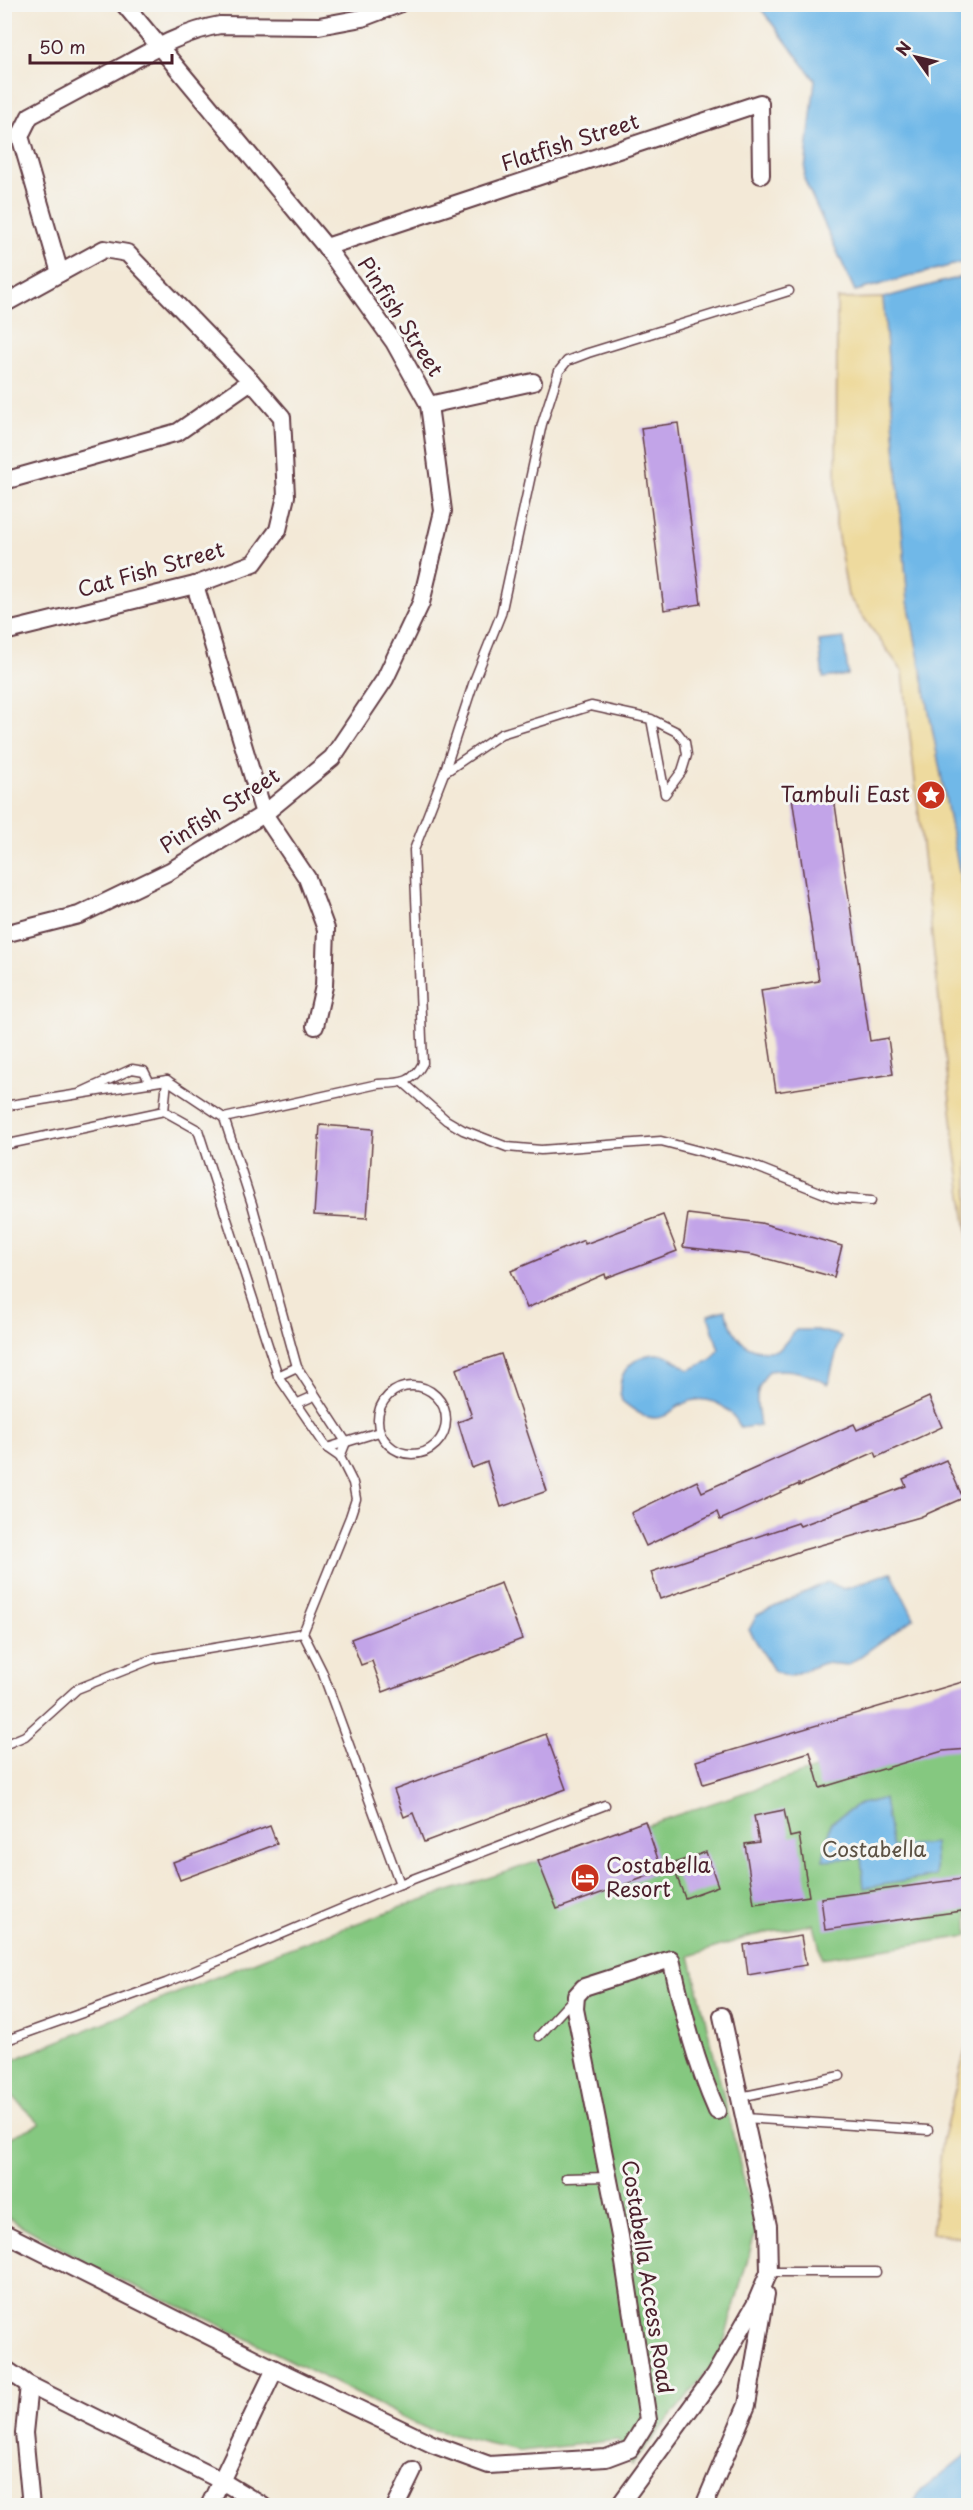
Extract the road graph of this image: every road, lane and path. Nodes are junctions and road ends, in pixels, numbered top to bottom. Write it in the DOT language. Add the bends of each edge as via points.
graph roads {
  1 [pos="124,4"];
  2 [pos="399,4"];
  3 [pos="159,47"];
  4 [pos="761,175"];
  5 [pos="326,248"];
  6 [pos="60,273"];
  7 [pos="789,291"];
  8 [pos="4,304"];
  9 [pos="251,381"];
  10 [pos="533,382"];
  11 [pos="429,405"];
  12 [pos="4,481"];
  13 [pos="195,585"];
  14 [pos="4,632"];
  15 [pos="651,719"];
  16 [pos="444,773"];
  17 [pos="264,814"];
  18 [pos="4,934"];
  19 [pos="315,1026"];
  20 [pos="167,1080"];
  21 [pos="403,1082"];
  22 [pos="150,1083"];
  23 [pos="70,1096"];
  24 [pos="4,1106"];
  25 [pos="164,1112"];
  26 [pos="224,1118"];
  27 [pos="4,1145"];
  28 [pos="871,1201"];
  29 [pos="297,1367"];
  30 [pos="278,1376"];
  31 [pos="314,1396"];
  32 [pos="296,1404"];
  33 [pos="379,1432"];
  34 [pos="346,1442"];
  35 [pos="327,1448"];
  36 [pos="340,1457"];
  37 [pos="303,1633"];
  38 [pos="4,1745"];
  39 [pos="605,1805"];
  40 [pos="400,1884"];
  41 [pos="576,1996"];
  42 [pos="722,2016"];
  43 [pos="538,2036"];
  44 [pos="4,2041"];
  45 [pos="840,2076"];
  46 [pos="740,2097"];
  47 [pos="717,2111"];
  48 [pos="745,2118"];
  49 [pos="928,2130"];
  50 [pos="608,2177"];
  51 [pos="567,2178"];
  52 [pos="4,2233"];
  53 [pos="769,2272"];
  54 [pos="876,2272"];
  55 [pos="4,2368"];
  56 [pos="275,2369"];
  57 [pos="29,2385"];
  58 [pos="413,2471"];
  59 [pos="220,2480"];
  60 [pos="31,2505"];
  61 [pos="209,2505"];
  62 [pos="263,2505"];
  63 [pos="396,2505"];
  64 [pos="619,2505"];
  65 [pos="704,2505"];
  1 -- 3 [label="street, Pinfish Street"];
  2 -- 3 [label="street" via="362,18 319,26 213,26"];
  3 -- 5 [label="street, Pinfish Street"];
  3 -- 6 [label="street" via="30,116 20,136"];
  4 -- 5 [label="street, Flatfish Street" via="760,103"];
  5 -- 11 [label="street, Pinfish Street" via="394,342"];
  6 -- 8 [label="street"];
  6 -- 9 [label="street, Cat Fish Street" via="104,249 127,253"];
  7 -- 16 [label="lane" via="588,353 567,362 559,371 542,424 501,614"];
  9 -- 12 [label="street" via="178,432"];
  9 -- 13 [label="street, Cat Fish Street" via="282,417 286,496 278,530 254,563"];
  10 -- 11 [label="street"];
  11 -- 17 [label="street, Pinfish Street" via="443,511 421,603 385,679 332,758"];
  13 -- 14 [label="street, Cat Fish Street"];
  13 -- 17 [label="street"];
  15 -- 15 [label="lane" via="657,751 665,794 682,771 687,755 685,742 677,732"];
  15 -- 16 [label="lane" via="591,706 501,734"];
  16 -- 21 [label="lane" via="414,850 423,1063 417,1075"];
  17 -- 18 [label="street, Pinfish Street" via="170,871 79,915"];
  17 -- 19 [label="street" via="307,878 326,929 324,986"];
  20 -- 22 [label="lane"];
  20 -- 25 [label="lane"];
  20 -- 26 [label="lane"];
  21 -- 26 [label="lane"];
  21 -- 28 [label="lane" via="446,1120 507,1147 541,1150 661,1141 749,1164 836,1198"];
  22 -- 23 [label="lane"];
  22 -- 23 [label="lane" via="144,1071 132,1069"];
  23 -- 24 [label="lane"];
  25 -- 27 [label="lane"];
  25 -- 30 [label="lane" via="198,1130"];
  26 -- 29 [label="lane"];
  29 -- 30 [label="lane"];
  29 -- 31 [label="lane"];
  30 -- 32 [label="lane"];
  31 -- 32 [label="lane"];
  31 -- 34 [label="lane"];
  32 -- 35 [label="lane"];
  33 -- 33 [label="lane" via="395,1451 419,1455 440,1443 448,1420 439,1397 418,1385 395,1390 379,1408"];
  33 -- 34 [label="lane"];
  34 -- 35 [label="lane"];
  34 -- 36 [label="lane"];
  35 -- 36 [label="lane"];
  36 -- 37 [label="lane" via="356,1499"];
  37 -- 38 [label="lane" via="155,1658 77,1689 25,1736"];
  37 -- 40 [label="lane" via="322,1671"];
  39 -- 40 [label="lane"];
  40 -- 44 [label="lane" via="166,1983"];
  41 -- 43 [label="lane"];
  41 -- 47 [label="street" via="584,1987 671,1959 702,2076"];
  41 -- 50 [label="street, Costabella Access Road" via="574,2009"];
  42 -- 46 [label="street"];
  45 -- 46 [label="lane"];
  46 -- 48 [label="street"];
  48 -- 49 [label="lane"];
  48 -- 53 [label="street" via="768,2226"];
  50 -- 51 [label="lane"];
  50 -- 56 [label="street, Costabella Access Road" via="648,2420 630,2449 606,2458 489,2465 432,2444"];
  52 -- 56 [label="street, Costabella Access Road"];
  53 -- 54 [label="lane"];
  53 -- 64 [label="street" via="755,2305 714,2376"];
  53 -- 65 [label="street" via="747,2405"];
  55 -- 57 [label="street"];
  56 -- 59 [label="street"];
  57 -- 59 [label="street"];
  57 -- 60 [label="street" via="24,2433"];
  58 -- 63 [label="street"];
  59 -- 61 [label="street"];
  59 -- 62 [label="street"];
}
